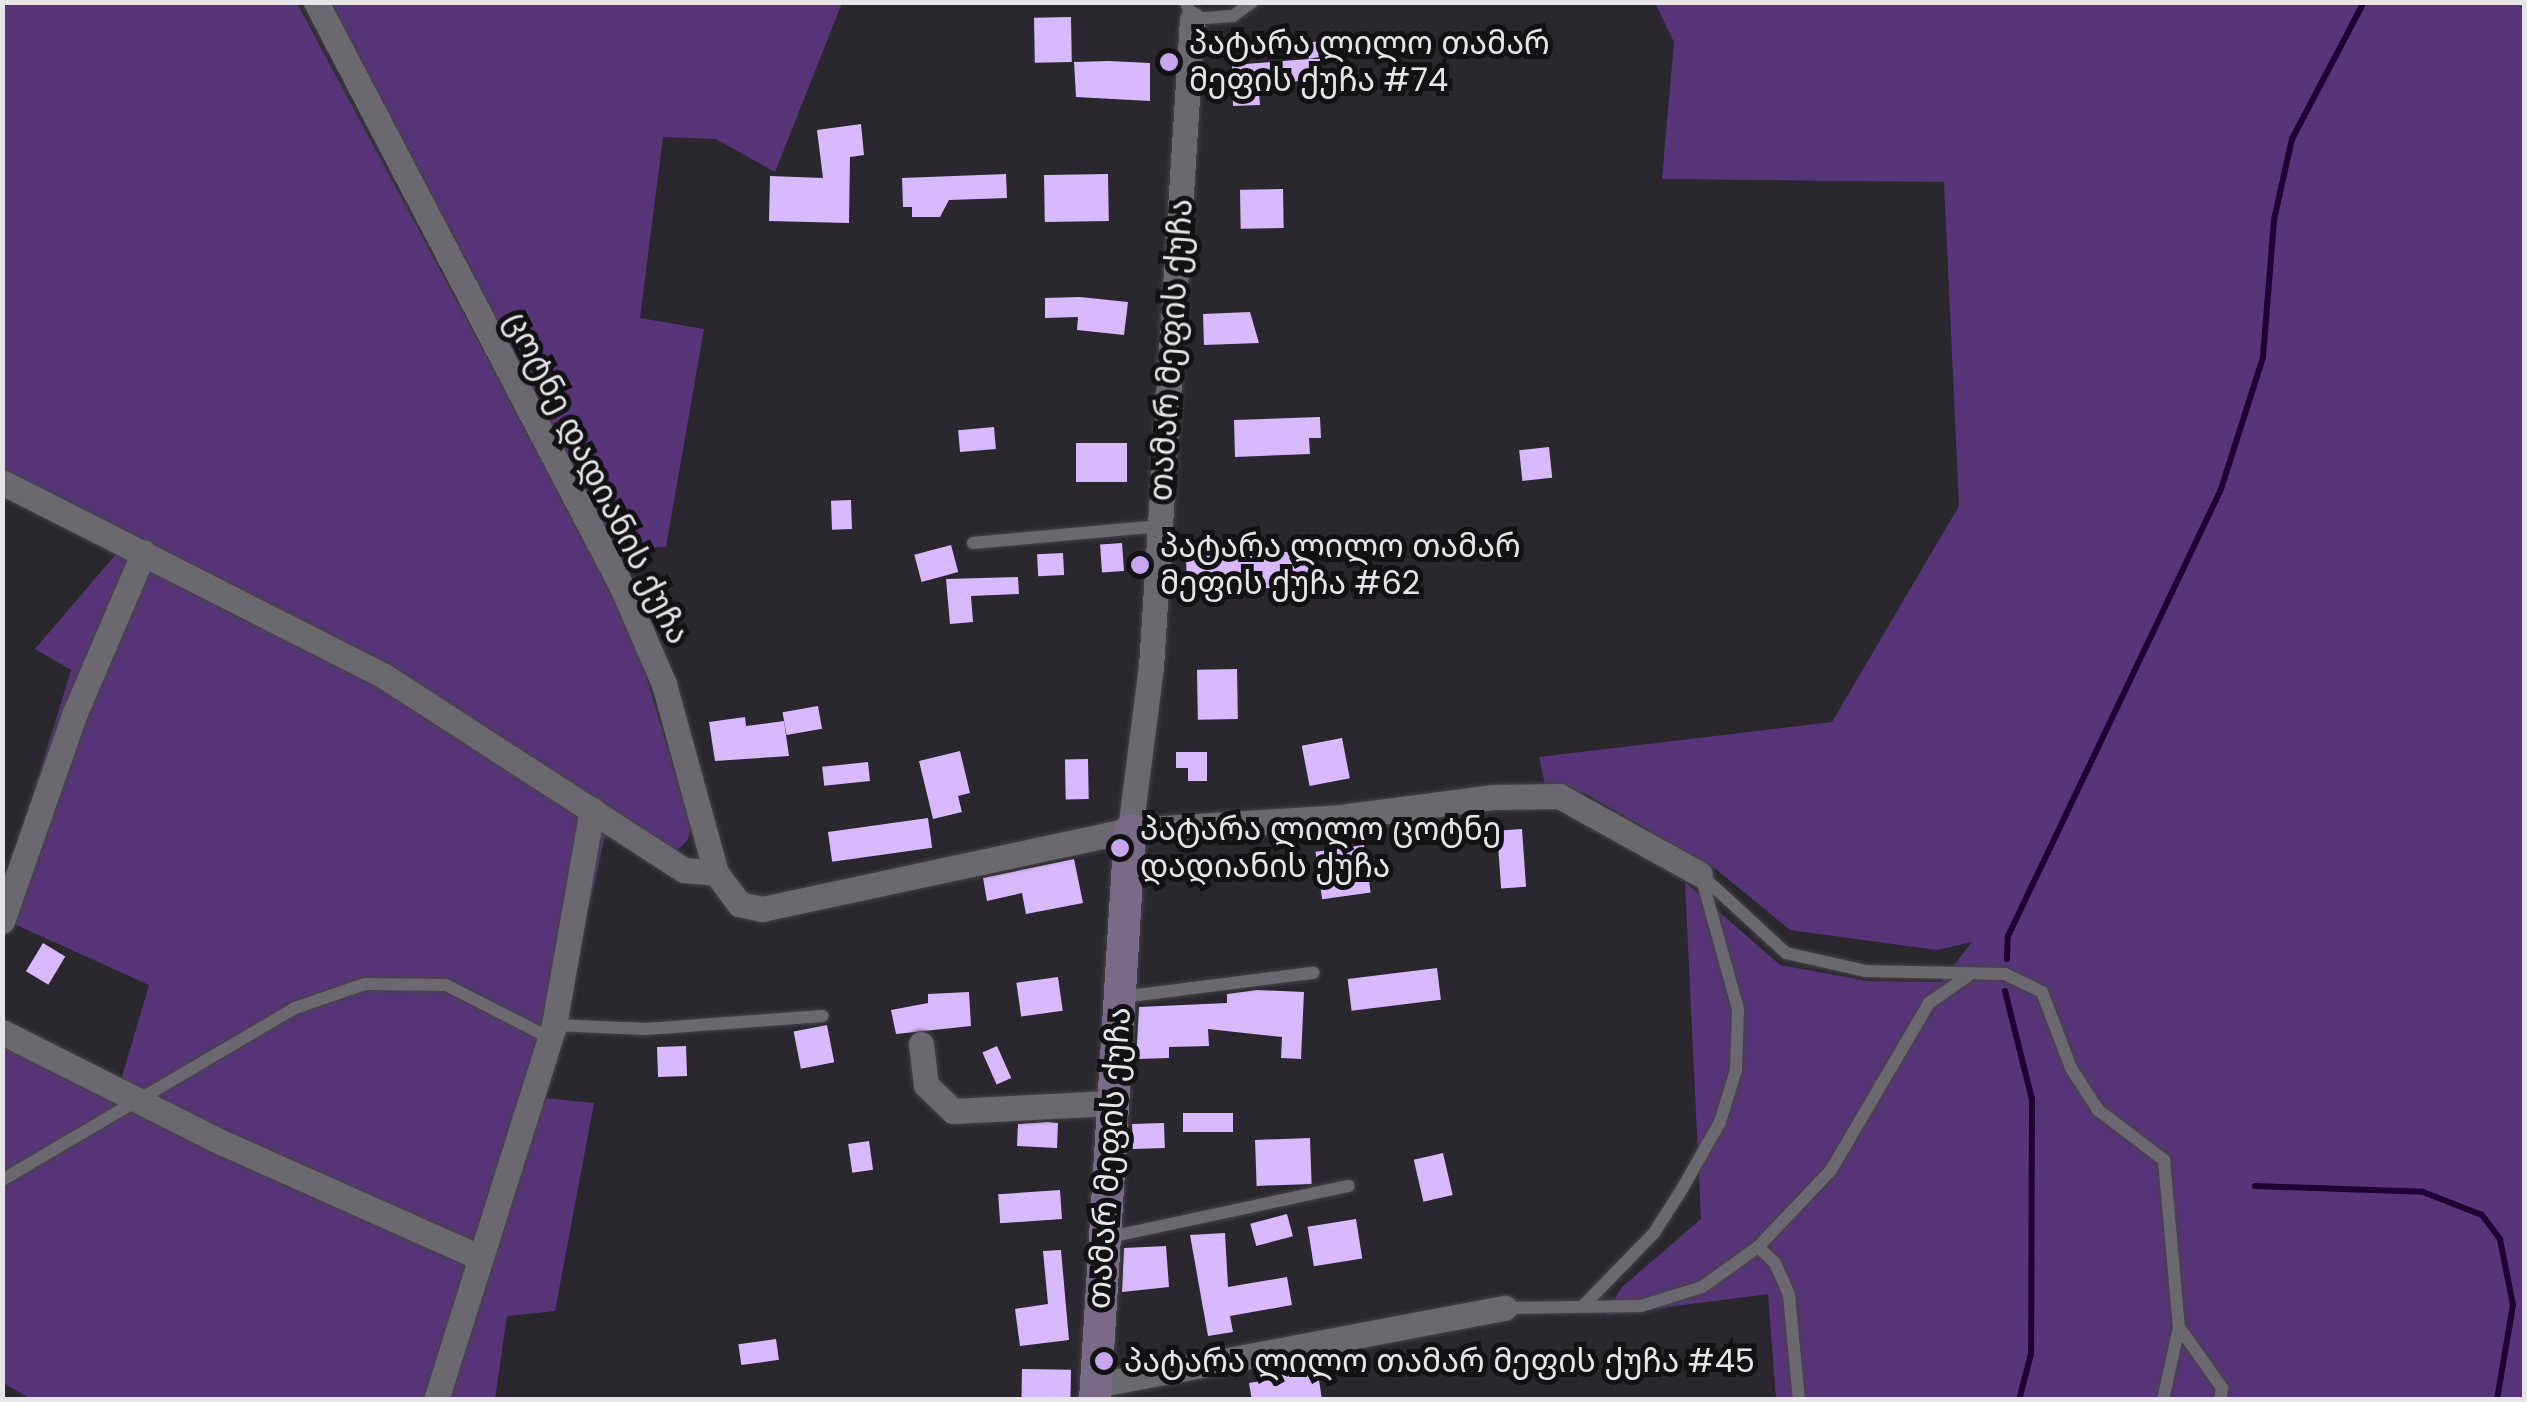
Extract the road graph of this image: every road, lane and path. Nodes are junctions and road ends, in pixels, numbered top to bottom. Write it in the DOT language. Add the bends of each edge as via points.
graph roads {
  1 [pos="316,2"];
  2 [pos="1252,2"];
  3 [pos="1189,11"];
  4 [pos="2,482"];
  5 [pos="1160,526"];
  6 [pos="973,543"];
  7 [pos="144,552"];
  8 [pos="592,809"];
  9 [pos="1130,830"];
  10 [pos="716,873"];
  11 [pos="1700,874"];
  12 [pos="2,921"];
  13 [pos="1313,973"];
  14 [pos="1968,976"];
  15 [pos="1120,997"];
  16 [pos="824,1016"];
  17 [pos="552,1031"];
  18 [pos="2,1032"];
  19 [pos="921,1044"];
  20 [pos="137,1101"];
  21 [pos="1112,1103"];
  22 [pos="2,1180"];
  23 [pos="1348,1186"];
  24 [pos="1102,1238"];
  25 [pos="1758,1247"];
  26 [pos="479,1257"];
  27 [pos="1583,1306"];
  28 [pos="1505,1308"];
  29 [pos="2179,1327"];
  30 [pos="1096,1392"];
  31 [pos="2224,1396"];
  32 [pos="436,1400"];
  33 [pos="1799,1400"];
  34 [pos="2163,1400"];
  1 -- 10 [label="street, ცოტნე დადიანის ქუჩა" via="622,588 664,684"];
  2 -- 3 [label="lane" via="1233,16"];
  3 -- 5 [label="street, თამარ მეფის ქუჩა"];
  4 -- 7 [label="street"];
  5 -- 6 [label="lane"];
  5 -- 9 [label="street, თამარ მეფის ქუჩა"];
  7 -- 8 [label="street" via="384,676"];
  7 -- 12 [label="street" via="74,715"];
  8 -- 10 [label="street" via="684,870"];
  8 -- 17 [label="street"];
  9 -- 10 [label="street" via="762,909 739,904"];
  9 -- 11 [label="street" via="1559,796"];
  9 -- 15 [label="street, თამარ მეფის ქუჩა"];
  11 -- 14 [label="lane" via="1786,952 1865,971"];
  11 -- 27 [label="lane" via="1738,1009 1736,1070 1720,1122 1654,1233"];
  13 -- 15 [label="lane"];
  14 -- 25 [label="lane" via="1929,1002 1832,1170"];
  14 -- 29 [label="lane" via="2005,974 2042,992 2071,1068 2098,1110 2164,1160"];
  15 -- 21 [label="street, თამარ მეფის ქუჩა"];
  16 -- 17 [label="lane"];
  17 -- 20 [label="lane" via="446,984 364,984 295,1008"];
  17 -- 26 [label="street"];
  18 -- 20 [label="street"];
  19 -- 21 [label="street" via="926,1085 954,1111"];
  20 -- 22 [label="lane"];
  20 -- 26 [label="street"];
  21 -- 24 [label="street, თამარ მეფის ქუჩა"];
  23 -- 24 [label="lane"];
  24 -- 30 [label="street, თამარ მეფის ქუჩა"];
  25 -- 27 [label="lane" via="1702,1287 1641,1306"];
  25 -- 33 [label="lane" via="1775,1262 1789,1296"];
  26 -- 32 [label="street"];
  27 -- 28 [label="lane"];
  28 -- 30 [label="street"];
  29 -- 31 [label="lane"];
  29 -- 34 [label="lane"];
}
